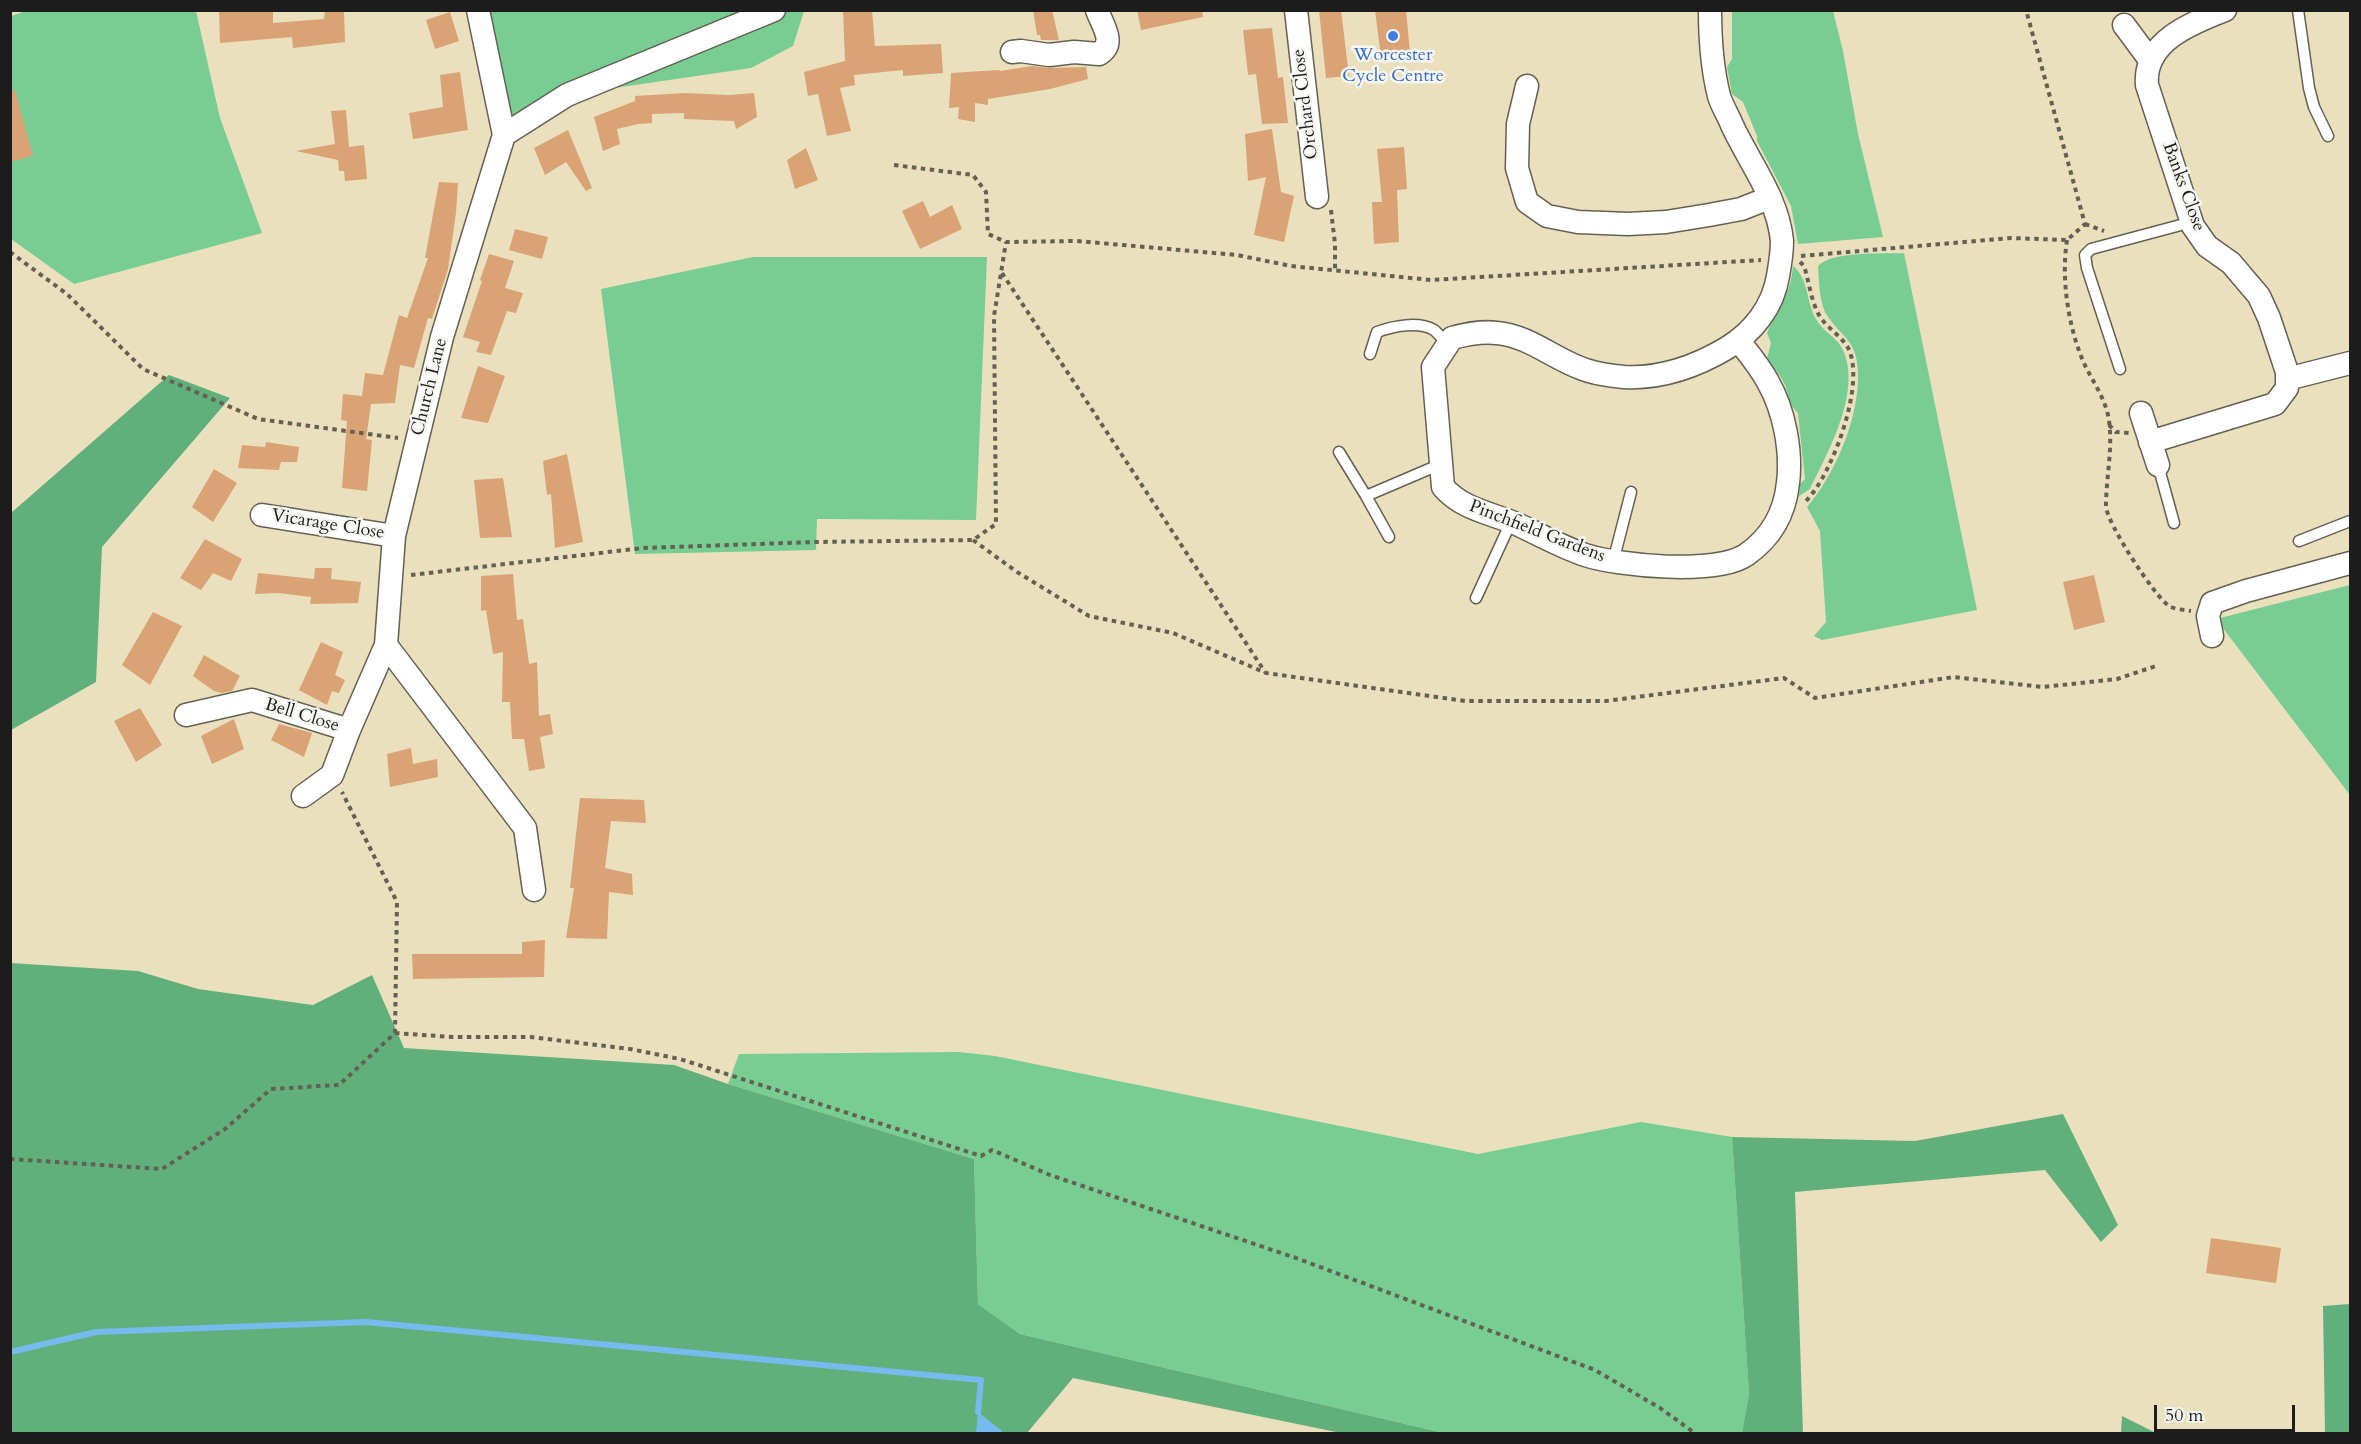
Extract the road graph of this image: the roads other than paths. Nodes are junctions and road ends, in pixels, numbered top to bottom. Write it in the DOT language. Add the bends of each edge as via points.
graph roads {
  1 [pos="478,10"];
  2 [pos="774,10"];
  3 [pos="1097,10"];
  4 [pos="1296,10"];
  5 [pos="1710,10"];
  6 [pos="2225,10"];
  7 [pos="2298,10"];
  8 [pos="2124,25"];
  9 [pos="1012,52"];
  10 [pos="2150,60"];
  11 [pos="1527,86"];
  12 [pos="504,135"];
  13 [pos="2328,136"];
  14 [pos="1317,197"];
  15 [pos="1769,198"];
  16 [pos="2192,222"];
  17 [pos="1739,341"];
  18 [pos="1448,344"];
  19 [pos="1370,354"];
  20 [pos="2350,363"];
  21 [pos="2121,369"];
  22 [pos="2287,379"];
  23 [pos="2140,413"];
  24 [pos="2150,442"];
  25 [pos="1339,452"];
  26 [pos="1441,464"];
  27 [pos="2158,465"];
  28 [pos="1632,492"];
  29 [pos="1366,496"];
  30 [pos="262,515"];
  31 [pos="2350,521"];
  32 [pos="1511,522"];
  33 [pos="2174,523"];
  34 [pos="394,536"];
  35 [pos="1389,537"];
  36 [pos="2299,541"];
  37 [pos="1613,562"];
  38 [pos="2350,563"];
  39 [pos="1476,598"];
  40 [pos="2212,636"];
  41 [pos="387,645"];
  42 [pos="186,715"];
  43 [pos="349,730"];
  44 [pos="303,796"];
  45 [pos="534,890"];
  1 -- 12 [label="street, Church Lane"];
  2 -- 12 [label="street" via="567,95"];
  3 -- 9 [label="street" via="1109,40 1100,54"];
  4 -- 14 [label="street, Orchard Close"];
  5 -- 15 [label="street" via="1719,97"];
  6 -- 10 [label="street" via="2187,27 2163,43"];
  7 -- 13 [label="lane" via="2309,88"];
  8 -- 10 [label="street"];
  10 -- 16 [label="street, Banks Close" via="2147,85"];
  11 -- 15 [label="street" via="1518,124 1517,168 1527,202 1547,216 1578,222 1666,222 1741,209"];
  12 -- 34 [label="street, Church Lane" via="442,337"];
  15 -- 17 [label="street" via="1782,241 1775,290 1764,313"];
  16 -- 21 [label="lane" via="2091,249 2085,255"];
  16 -- 22 [label="street, Banks Close" via="2207,246 2231,263 2259,296"];
  17 -- 18 [label="street" via="1690,368 1658,376 1625,377 1588,371 1527,341 1498,333 1473,333 1452,338"];
  17 -- 37 [label="street, Pinchfield Gardens" via="1768,382 1787,439 1790,470 1776,525 1745,556 1726,561 1655,567"];
  18 -- 19 [label="lane" via="1423,326 1408,326 1377,332"];
  18 -- 26 [label="street, Pinchfield Gardens" via="1433,367"];
  20 -- 22 [label="street"];
  22 -- 24 [label="street" via="2287,388 2275,404"];
  23 -- 24 [label="street"];
  24 -- 27 [label="street"];
  25 -- 29 [label="lane"];
  26 -- 29 [label="lane"];
  26 -- 32 [label="street, Pinchfield Gardens" via="1443,488 1453,499"];
  27 -- 33 [label="lane"];
  28 -- 37 [label="lane"];
  29 -- 35 [label="lane"];
  30 -- 34 [label="street, Vicarage Close"];
  31 -- 36 [label="lane"];
  32 -- 37 [label="street, Pinchfield Gardens" via="1584,554"];
  32 -- 39 [label="lane"];
  34 -- 41 [label="street, Church Lane"];
  38 -- 40 [label="street" via="2212,603 2208,616"];
  41 -- 43 [label="street, Church Lane"];
  41 -- 45 [label="street" via="525,828"];
  42 -- 43 [label="street, Bell Close" via="252,700"];
  43 -- 44 [label="street, Church Lane" via="332,775"];
}
